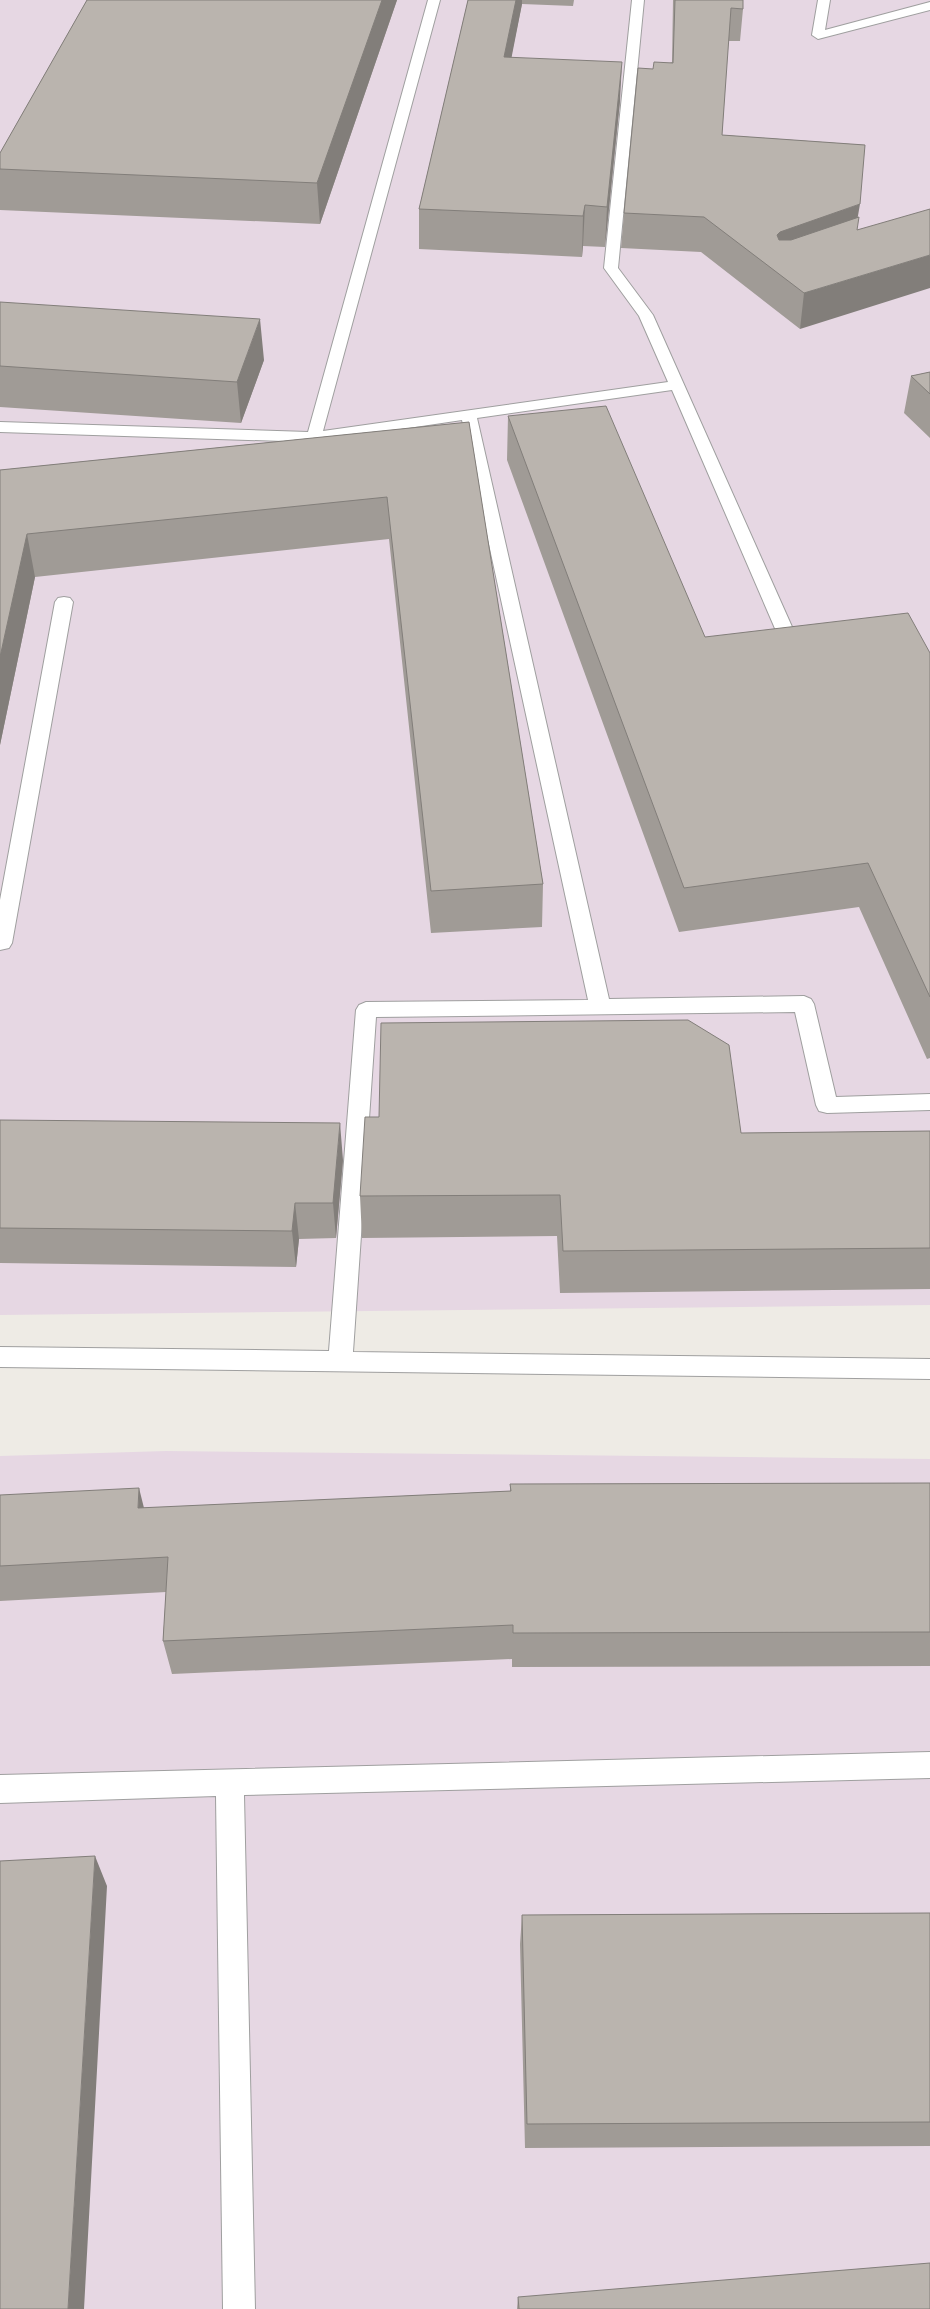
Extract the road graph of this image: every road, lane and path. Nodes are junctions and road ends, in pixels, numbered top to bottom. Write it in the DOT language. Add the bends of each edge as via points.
graph roads {
  1 [pos="434,0"];
  2 [pos="638,0"];
  3 [pos="824,0"];
  4 [pos="930,6"];
  5 [pos="677,385"];
  6 [pos="469,415"];
  7 [pos="0,427"];
  8 [pos="314,437"];
  9 [pos="64,602"];
  10 [pos="792,647"];
  11 [pos="0,943"];
  12 [pos="600,1006"];
  13 [pos="930,1102"];
  14 [pos="0,1357"];
  15 [pos="340,1361"];
  16 [pos="930,1369"];
  17 [pos="930,1765"];
  18 [pos="230,1782"];
  19 [pos="0,1789"];
  20 [pos="238,2309"];
  1 -- 8 [label="street"];
  2 -- 5 [label="street" via="611,268 646,315"];
  3 -- 4 [label="street" via="818,35"];
  5 -- 6 [label="street"];
  5 -- 10 [label="street"];
  6 -- 8 [label="street"];
  6 -- 12 [label="street"];
  7 -- 8 [label="street"];
  9 -- 11 [label="street"];
  12 -- 13 [label="street" via="804,1004 828,1105"];
  12 -- 15 [label="street" via="366,1010"];
  14 -- 15 [label="street"];
  15 -- 16 [label="street"];
  17 -- 18 [label="street"];
  18 -- 19 [label="street"];
  18 -- 20 [label="street"];
}
